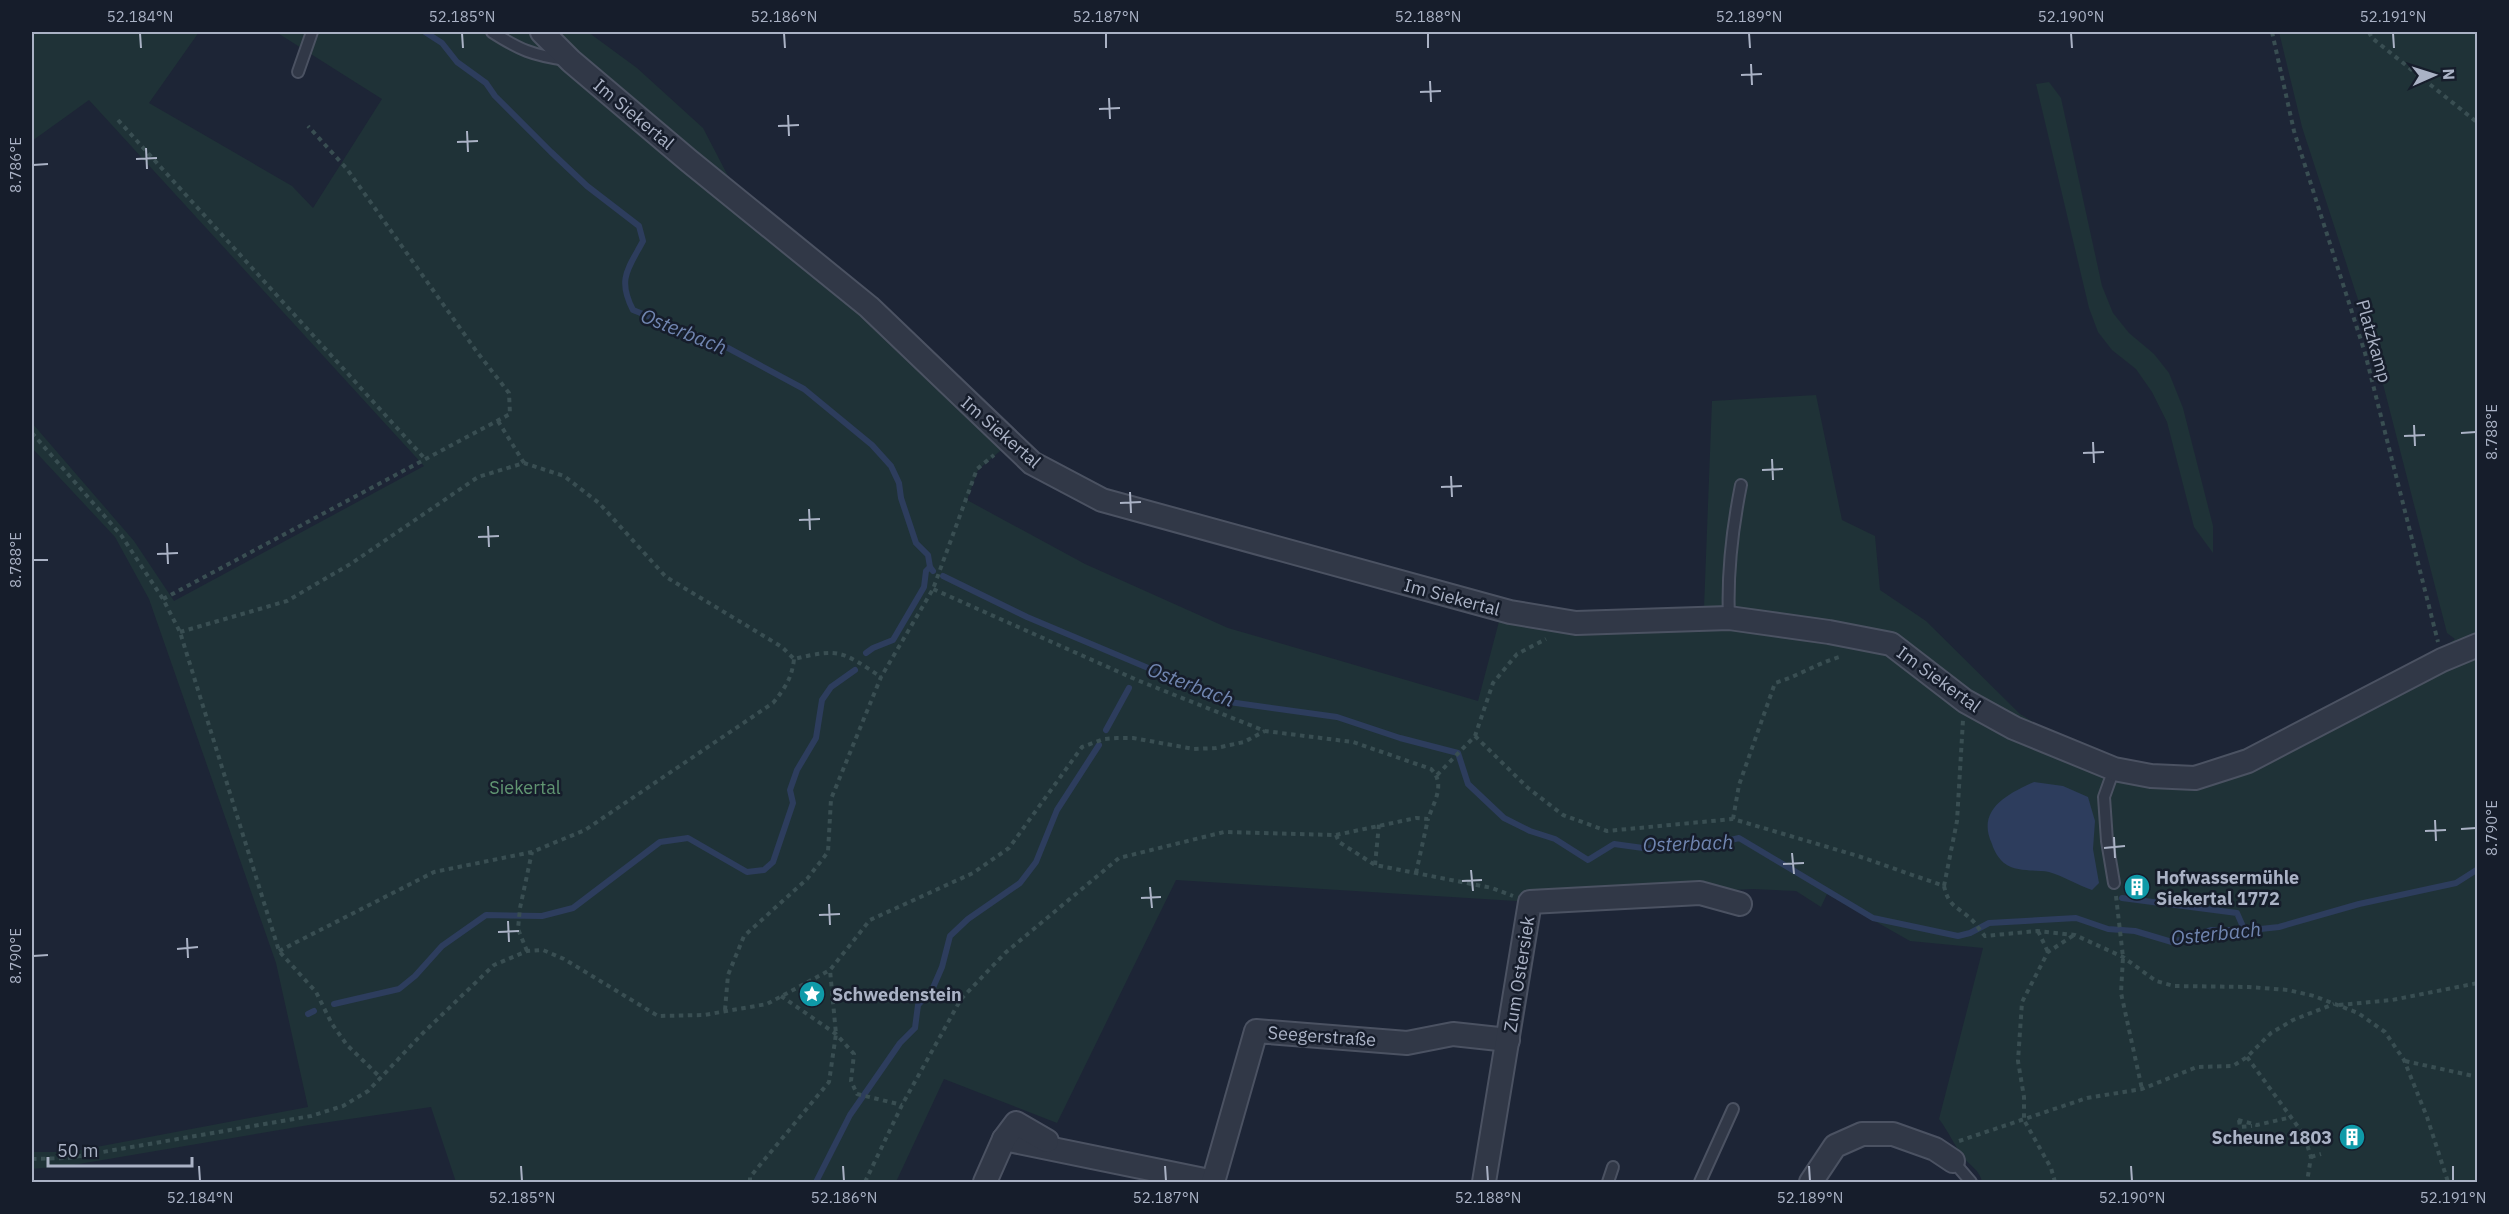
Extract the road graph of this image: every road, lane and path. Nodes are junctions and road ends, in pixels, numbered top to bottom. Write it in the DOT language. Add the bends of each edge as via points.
graph roads {
  1 [pos="312,32"];
  2 [pos="492,32"];
  3 [pos="542,32"];
  4 [pos="2272,32"];
  5 [pos="2369,32"];
  6 [pos="571,61"];
  7 [pos="298,72"];
  8 [pos="118,120"];
  9 [pos="2478,123"];
  10 [pos="308,126"];
  11 [pos="498,421"];
  12 [pos="32,433"];
  13 [pos="1008,443"];
  14 [pos="426,460"];
  15 [pos="524,463"];
  16 [pos="1741,485"];
  17 [pos="933,589"];
  18 [pos="163,600"];
  19 [pos="1729,618"];
  20 [pos="180,632"];
  21 [pos="1546,638"];
  22 [pos="2478,645"];
  23 [pos="1848,655"];
  24 [pos="794,659"];
  25 [pos="2442,660"];
  26 [pos="881,677"];
  27 [pos="1965,701"];
  28 [pos="1265,732"];
  29 [pos="1475,735"];
  30 [pos="2114,769"];
  31 [pos="1437,775"];
  32 [pos="1428,819"];
  33 [pos="1733,819"];
  34 [pos="1379,824"];
  35 [pos="1336,835"];
  36 [pos="532,852"];
  37 [pos="1375,865"];
  38 [pos="1416,873"];
  39 [pos="2114,884"];
  40 [pos="1944,886"];
  41 [pos="1530,902"];
  42 [pos="1740,904"];
  43 [pos="2037,931"];
  44 [pos="2074,935"];
  45 [pos="279,951"];
  46 [pos="527,951"];
  47 [pos="2048,952"];
  48 [pos="2123,957"];
  49 [pos="830,970"];
  50 [pos="2478,983"];
  51 [pos="780,996"];
  52 [pos="2337,1004"];
  53 [pos="724,1011"];
  54 [pos="836,1034"];
  55 [pos="1508,1040"];
  56 [pos="2247,1057"];
  57 [pos="2404,1060"];
  58 [pos="2478,1077"];
  59 [pos="381,1078"];
  60 [pos="2142,1089"];
  61 [pos="902,1105"];
  62 [pos="1733,1109"];
  63 [pos="2292,1117"];
  64 [pos="2024,1120"];
  65 [pos="2257,1125"];
  66 [pos="2321,1154"];
  67 [pos="1944,1155"];
  68 [pos="2311,1157"];
  69 [pos="32,1159"];
  70 [pos="1613,1167"];
  71 [pos="750,1182"];
  72 [pos="865,1182"];
  73 [pos="985,1182"];
  74 [pos="1214,1182"];
  75 [pos="1484,1182"];
  76 [pos="1608,1182"];
  77 [pos="1700,1182"];
  78 [pos="1811,1182"];
  79 [pos="1971,1182"];
  80 [pos="2055,1182"];
  81 [pos="2307,1182"];
  82 [pos="2448,1182"];
  1 -- 7 [label="lane"];
  2 -- 6 [label="lane" via="536,56"];
  3 -- 6 [label="street, Im Siekertal"];
  4 -- 25 [label="path, Platzkamp" via="2294,131 2365,353"];
  5 -- 9 [label="path"];
  6 -- 13 [label="street, Im Siekertal" via="869,307"];
  8 -- 14 [label="path"];
  10 -- 11 [label="path" via="347,169 509,393 510,414"];
  11 -- 14 [label="path"];
  11 -- 15 [label="path"];
  12 -- 18 [label="path" via="121,535"];
  13 -- 17 [label="path" via="976,469"];
  13 -- 19 [label="street, Im Siekertal" via="1032,463 1102,500 1510,612 1576,623"];
  14 -- 18 [label="path"];
  15 -- 20 [label="path" via="478,477 287,602"];
  15 -- 24 [label="path" via="564,476 598,503 666,577 782,647"];
  16 -- 19 [label="lane" via="1731,538"];
  17 -- 26 [label="path"];
  17 -- 28 [label="path"];
  18 -- 20 [label="path"];
  19 -- 27 [label="street, Im Siekertal" via="1891,644"];
  20 -- 45 [label="path"];
  21 -- 29 [label="path" via="1517,654 1493,682"];
  22 -- 25 [label="street, Im Siekertal"];
  23 -- 33 [label="path" via="1826,660 1774,683 1739,785"];
  24 -- 26 [label="path" via="837,652"];
  24 -- 36 [label="path" via="788,684 773,703 585,830"];
  25 -- 30 [label="street, Im Siekertal" via="2248,761 2195,778"];
  26 -- 53 [label="path" via="831,799 828,852 807,879 744,936 728,975"];
  27 -- 30 [label="street, Im Siekertal" via="2014,728"];
  27 -- 40 [label="path" via="1957,821"];
  28 -- 31 [label="path" via="1353,742"];
  28 -- 49 [label="path" via="1216,748 1194,749 1125,738 1104,739 1082,747 1009,848 973,873 870,920"];
  29 -- 31 [label="path"];
  29 -- 33 [label="path" via="1528,788 1563,815 1607,831"];
  30 -- 39 [label="lane" via="2104,797"];
  31 -- 32 [label="path" via="1439,791"];
  32 -- 34 [label="path"];
  32 -- 38 [label="path"];
  33 -- 40 [label="path"];
  34 -- 35 [label="path"];
  34 -- 37 [label="path"];
  35 -- 37 [label="path" via="1339,842"];
  35 -- 61 [label="path" via="1224,832 1119,858 1005,953 961,999"];
  36 -- 45 [label="path" via="434,872"];
  36 -- 46 [label="path" via="518,929"];
  37 -- 38 [label="path"];
  38 -- 41 [label="path" via="1492,888"];
  39 -- 48 [label="path"];
  40 -- 43 [label="path" via="1956,910 1989,937"];
  41 -- 42 [label="street, Zum Ostersiek" via="1700,893"];
  41 -- 55 [label="street, Zum Ostersiek"];
  43 -- 44 [label="path"];
  43 -- 47 [label="path"];
  44 -- 47 [label="path"];
  44 -- 48 [label="path"];
  45 -- 59 [label="path" via="316,992 347,1044"];
  46 -- 53 [label="path" via="543,950 564,959 658,1016"];
  46 -- 59 [label="path" via="494,965"];
  47 -- 64 [label="path" via="2022,1002 2018,1061"];
  48 -- 52 [label="path" via="2156,981 2174,986 2288,990"];
  48 -- 60 [label="path" via="2121,993"];
  49 -- 51 [label="path"];
  49 -- 54 [label="path"];
  50 -- 52 [label="path" via="2392,1000"];
  51 -- 53 [label="path" via="767,1004"];
  51 -- 54 [label="path"];
  52 -- 56 [label="path" via="2293,1020"];
  52 -- 57 [label="path" via="2372,1020"];
  54 -- 61 [label="path" via="854,1054 851,1081 857,1094"];
  54 -- 71 [label="path" via="829,1082 750,1177"];
  55 -- 74 [label="street, Seegerstraße" via="1453,1034 1407,1043 1256,1032"];
  55 -- 75 [label="street, Zum Ostersiek"];
  56 -- 60 [label="path" via="2233,1066 2197,1067"];
  56 -- 63 [label="path"];
  57 -- 58 [label="path"];
  57 -- 82 [label="path"];
  59 -- 69 [label="path" via="343,1106 311,1116 68,1158"];
  60 -- 64 [label="path" via="2087,1098"];
  61 -- 72 [label="path"];
  62 -- 77 [label="lane"];
  63 -- 65 [label="path"];
  63 -- 68 [label="path" via="2304,1135"];
  64 -- 67 [label="path"];
  64 -- 80 [label="path"];
  66 -- 68 [label="path"];
  67 -- 78 [label="street" via="1893,1134 1862,1134 1834,1146"];
  67 -- 79 [label="lane"];
  68 -- 81 [label="path"];
  70 -- 76 [label="lane"];
  73 -- 74 [label="street" via="1004,1139"];
}
